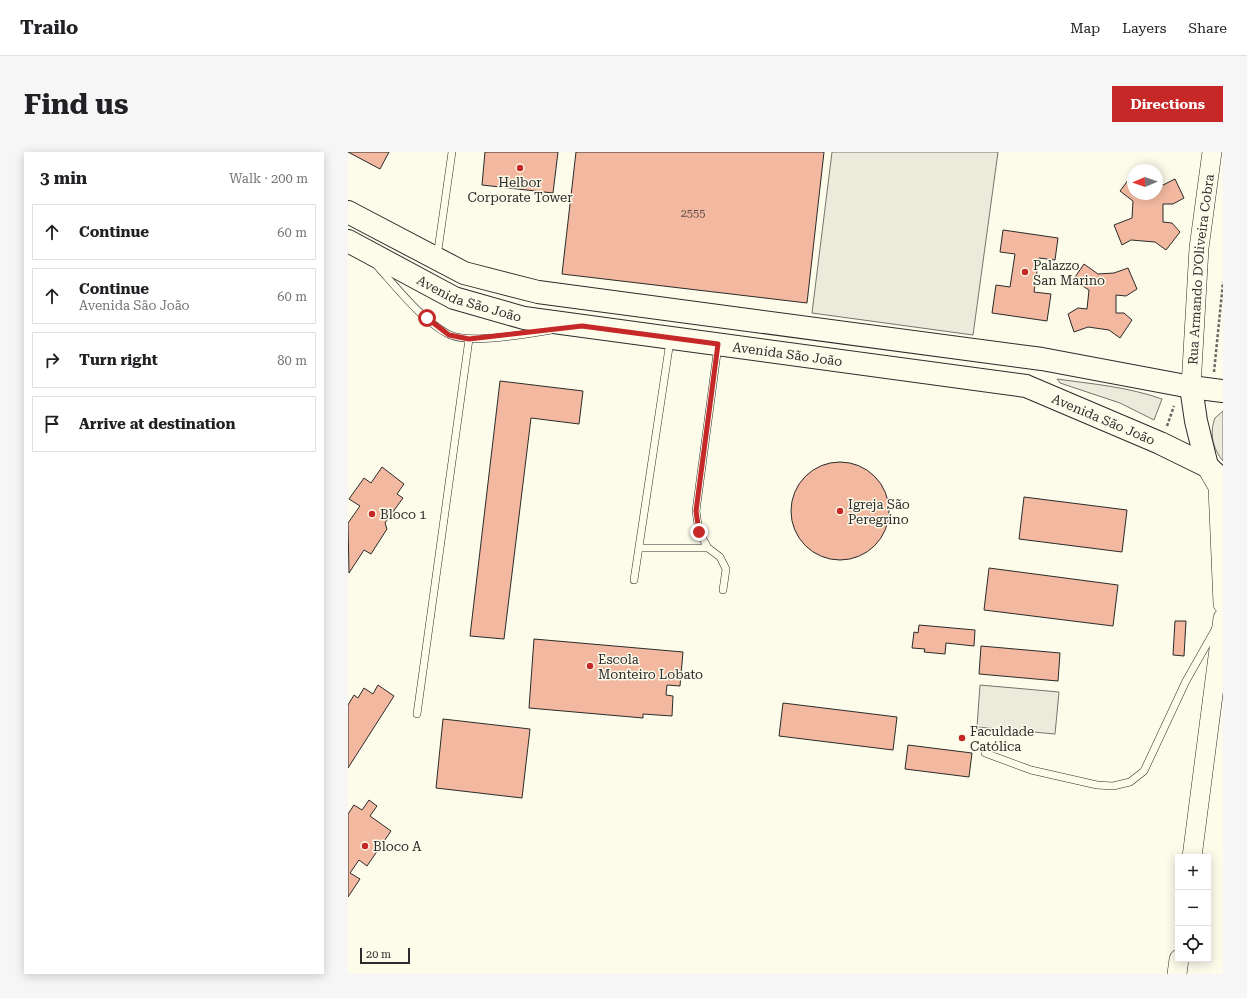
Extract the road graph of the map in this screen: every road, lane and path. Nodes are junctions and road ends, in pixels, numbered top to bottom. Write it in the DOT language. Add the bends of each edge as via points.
graph roads {
  1 [pos="452,152"];
  2 [pos="1212,152"];
  3 [pos="348,212"];
  4 [pos="355,244"];
  5 [pos="437,259"];
  6 [pos="1223,282"];
  7 [pos="582,326"];
  8 [pos="671,338"];
  9 [pos="469,339"];
  10 [pos="718,344"];
  11 [pos="1209,389"];
  12 [pos="1207,466"];
  13 [pos="1223,480"];
  14 [pos="639,548"];
  15 [pos="708,548"];
  16 [pos="634,580"];
  17 [pos="724,590"];
  18 [pos="1223,604"];
  19 [pos="1223,617"];
  20 [pos="417,714"];
  21 [pos="985,753"];
  22 [pos="1192,854"];
  23 [pos="1179,962"];
  24 [pos="1177,974"];
  1 -- 5 [label="lane"];
  2 -- 11 [label="street, Rua Armando D'Oliveira Cobra" via="1199,248"];
  3 -- 5 [label="main road, Avenida São João"];
  4 -- 7 [label="main road, Avenida São João" via="454,298 524,318"];
  4 -- 9 [label="lane" via="427,318 449,335"];
  5 -- 11 [label="main road, Avenida São João" via="464,273 538,292 1042,359"];
  6 -- 11 [label="path"];
  7 -- 8 [label="main road, Avenida São João"];
  7 -- 9 [label="lane"];
  8 -- 10 [label="main road, Avenida São João"];
  8 -- 14 [label="lane"];
  9 -- 20 [label="lane"];
  10 -- 12 [label="main road, Avenida São João" via="1026,386 1160,443"];
  10 -- 15 [label="lane" via="696,511 699,532"];
  11 -- 12 [label="main road" via="1196,421"];
  12 -- 13 [label="main road, Avenida São João"];
  12 -- 18 [label="street" via="1218,488"];
  14 -- 15 [label="lane"];
  14 -- 16 [label="lane"];
  15 -- 17 [label="lane" via="720,556 726,568"];
  19 -- 21 [label="lane" via="1186,682 1144,771 1130,782 1113,786 1097,785 1031,770"];
  19 -- 22 [label="street"];
  23 -- 24 [label="street"];
}
